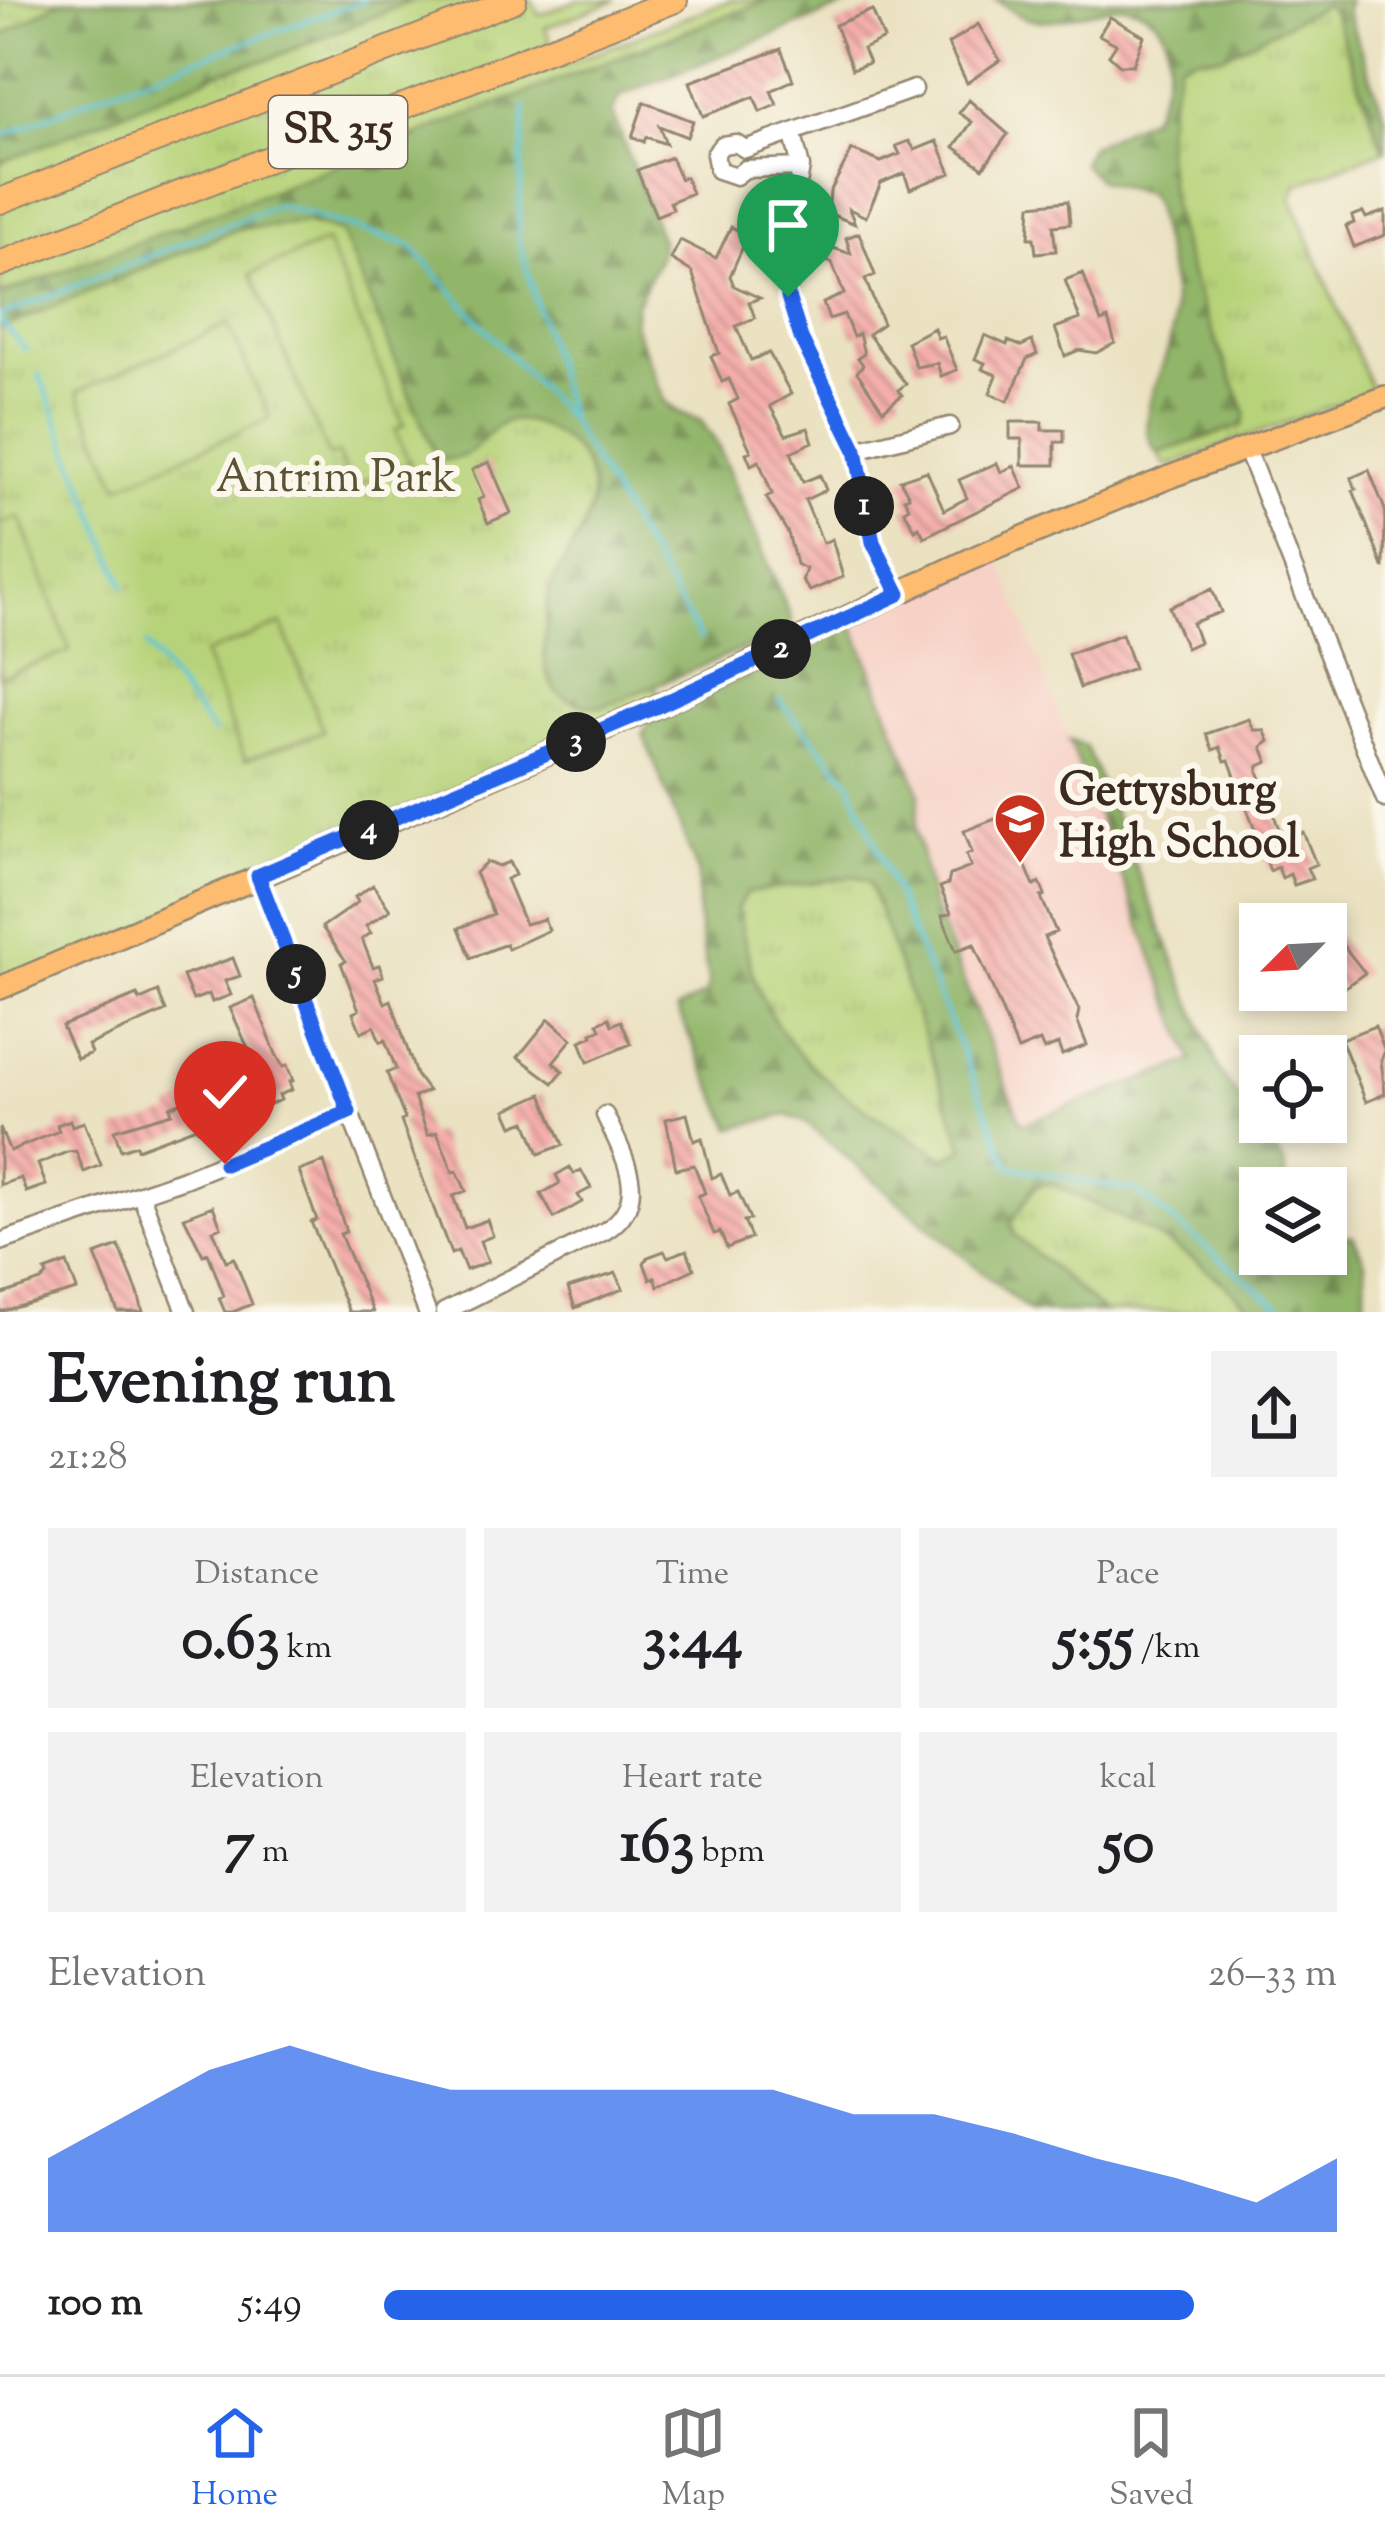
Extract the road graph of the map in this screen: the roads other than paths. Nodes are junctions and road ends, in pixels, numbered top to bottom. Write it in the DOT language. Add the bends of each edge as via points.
graph roads {
  1 [pos="514,0"];
  2 [pos="675,0"];
  3 [pos="914,89"];
  4 [pos="794,135"];
  5 [pos="801,167"];
  6 [pos="0,200"];
  7 [pos="0,264"];
  8 [pos="1385,397"];
  9 [pos="950,426"];
  10 [pos="1246,448"];
  11 [pos="856,450"];
  12 [pos="899,594"];
  13 [pos="1385,799"];
  14 [pos="258,876"];
  15 [pos="0,988"];
  16 [pos="349,1112"];
  17 [pos="605,1115"];
  18 [pos="141,1195"];
  19 [pos="0,1242"];
  20 [pos="186,1312"];
  21 [pos="427,1312"];
  22 [pos="444,1312"];
  1 -- 6 [label="highway, SR 315"];
  2 -- 7 [label="highway, SR 315"];
  3 -- 4 [label="street"];
  4 -- 5 [label="street"];
  4 -- 5 [label="street" via="745,149 722,145 715,163 727,176"];
  5 -- 11 [label="street" via="788,297"];
  8 -- 10 [label="main road"];
  9 -- 11 [label="street"];
  10 -- 12 [label="main road"];
  10 -- 13 [label="street"];
  11 -- 12 [label="street" via="873,542"];
  12 -- 14 [label="main road"];
  14 -- 15 [label="main road"];
  14 -- 16 [label="street"];
  16 -- 18 [label="street"];
  16 -- 21 [label="street"];
  17 -- 22 [label="street" via="632,1179 624,1216"];
  18 -- 19 [label="street"];
  18 -- 20 [label="street"];
}
